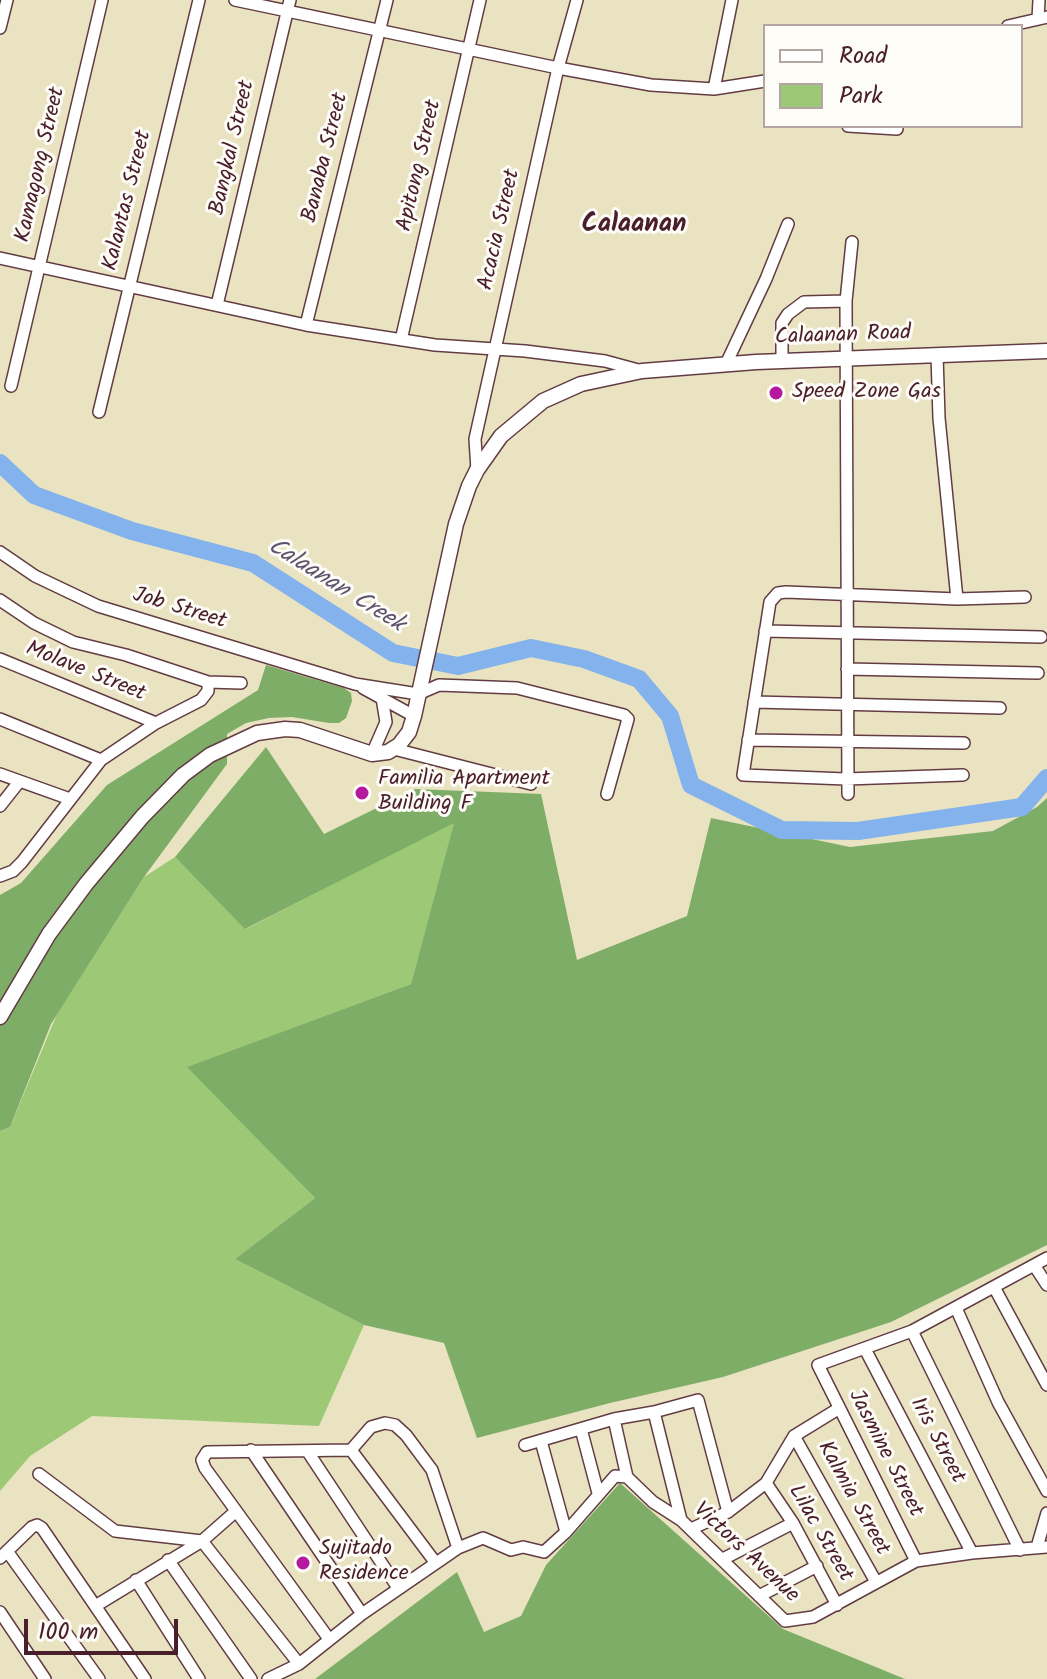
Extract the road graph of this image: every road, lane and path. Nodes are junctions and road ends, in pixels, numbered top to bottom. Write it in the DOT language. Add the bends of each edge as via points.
graph roads {
  1 [pos="7,0"];
  2 [pos="102,0"];
  3 [pos="199,0"];
  4 [pos="235,0"];
  5 [pos="387,0"];
  6 [pos="480,0"];
  7 [pos="577,0"];
  8 [pos="732,0"];
  9 [pos="1039,0"];
  10 [pos="288,5"];
  11 [pos="1043,18"];
  12 [pos="1017,24"];
  13 [pos="0,28"];
  14 [pos="380,30"];
  15 [pos="468,49"];
  16 [pos="558,68"];
  17 [pos="763,81"];
  18 [pos="714,89"];
  19 [pos="881,128"];
  20 [pos="897,129"];
  21 [pos="788,224"];
  22 [pos="852,242"];
  23 [pos="0,258"];
  24 [pos="38,268"];
  25 [pos="128,286"];
  26 [pos="846,301"];
  27 [pos="217,305"];
  28 [pos="306,325"];
  29 [pos="401,340"];
  30 [pos="495,348"];
  31 [pos="1047,351"];
  32 [pos="937,355"];
  33 [pos="846,359"];
  34 [pos="782,361"];
  35 [pos="726,364"];
  36 [pos="642,371"];
  37 [pos="11,386"];
  38 [pos="99,412"];
  39 [pos="477,470"];
  40 [pos="0,552"];
  41 [pos="846,594"];
  42 [pos="1025,597"];
  43 [pos="957,599"];
  44 [pos="0,600"];
  45 [pos="765,631"];
  46 [pos="847,632"];
  47 [pos="1041,637"];
  48 [pos="0,659"];
  49 [pos="847,669"];
  50 [pos="1038,673"];
  51 [pos="208,682"];
  52 [pos="241,683"];
  53 [pos="355,684"];
  54 [pos="420,688"];
  55 [pos="382,698"];
  56 [pos="754,702"];
  57 [pos="846,706"];
  58 [pos="1000,708"];
  59 [pos="414,716"];
  60 [pos="0,719"];
  61 [pos="156,723"];
  62 [pos="748,740"];
  63 [pos="846,743"];
  64 [pos="964,743"];
  65 [pos="394,749"];
  66 [pos="372,754"];
  67 [pos="101,760"];
  68 [pos="0,774"];
  69 [pos="963,775"];
  70 [pos="846,779"];
  71 [pos="19,782"];
  72 [pos="531,784"];
  73 [pos="607,794"];
  74 [pos="848,794"];
  75 [pos="70,799"];
  76 [pos="0,806"];
  77 [pos="0,876"];
  78 [pos="0,1017"];
  79 [pos="1047,1258"];
  80 [pos="1034,1265"];
  81 [pos="1047,1285"];
  82 [pos="994,1287"];
  83 [pos="956,1308"];
  84 [pos="912,1331"];
  85 [pos="865,1349"];
  86 [pos="1047,1385"];
  87 [pos="838,1409"];
  88 [pos="654,1412"];
  89 [pos="614,1419"];
  90 [pos="581,1429"];
  91 [pos="794,1436"];
  92 [pos="541,1441"];
  93 [pos="525,1445"];
  94 [pos="251,1450"];
  95 [pos="351,1450"];
  96 [pos="308,1452"];
  97 [pos="39,1474"];
  98 [pos="627,1477"];
  99 [pos="766,1483"];
  100 [pos="1047,1491"];
  101 [pos="598,1493"];
  102 [pos="235,1512"];
  103 [pos="728,1512"];
  104 [pos="1047,1513"];
  105 [pos="681,1520"];
  106 [pos="793,1523"];
  107 [pos="691,1529"];
  108 [pos="566,1532"];
  109 [pos="202,1541"];
  110 [pos="1042,1547"];
  111 [pos="458,1548"];
  112 [pos="1020,1550"];
  113 [pos="972,1553"];
  114 [pos="4,1555"];
  115 [pos="723,1559"];
  116 [pos="168,1560"];
  117 [pos="916,1561"];
  118 [pos="435,1562"];
  119 [pos="817,1566"];
  120 [pos="136,1580"];
  121 [pos="876,1582"];
  122 [pos="398,1588"];
  123 [pos="759,1596"];
  124 [pos="97,1605"];
  125 [pos="837,1605"];
  126 [pos="0,1612"];
  127 [pos="362,1614"];
  128 [pos="329,1639"];
  129 [pos="299,1664"];
  130 [pos="45,1679"];
  131 [pos="99,1679"];
  132 [pos="145,1679"];
  133 [pos="199,1679"];
  134 [pos="251,1679"];
  135 [pos="268,1679"];
  1 -- 13 [label="street"];
  2 -- 24 [label="street, Kamagong Street"];
  3 -- 25 [label="street, Kalantas Street"];
  4 -- 10 [label="street"];
  5 -- 14 [label="street, Banaba Street"];
  6 -- 15 [label="street, Apitong Street"];
  7 -- 16 [label="street, Acacia Street"];
  8 -- 18 [label="street"];
  9 -- 11 [label="street"];
  10 -- 14 [label="street"];
  10 -- 27 [label="street, Bangkal Street"];
  11 -- 12 [label="street"];
  14 -- 15 [label="street"];
  14 -- 28 [label="street, Banaba Street"];
  15 -- 16 [label="street"];
  15 -- 29 [label="street, Apitong Street"];
  16 -- 18 [label="street" via="651,85"];
  16 -- 30 [label="street, Acacia Street"];
  17 -- 18 [label="street"];
  19 -- 20 [label="street"];
  21 -- 35 [label="street"];
  22 -- 26 [label="street"];
  23 -- 24 [label="street"];
  24 -- 25 [label="street"];
  24 -- 37 [label="street, Kamagong Street"];
  25 -- 27 [label="street"];
  25 -- 38 [label="street, Kalantas Street"];
  26 -- 33 [label="street"];
  26 -- 34 [label="street" via="804,302 788,314 782,323"];
  27 -- 28 [label="street"];
  28 -- 29 [label="street"];
  29 -- 30 [label="street"];
  30 -- 36 [label="street" via="605,361"];
  30 -- 39 [label="street, Acacia Street" via="475,439"];
  31 -- 32 [label="main road, Calaanan Road"];
  32 -- 33 [label="main road, Calaanan Road"];
  32 -- 43 [label="street"];
  33 -- 34 [label="main road, Calaanan Road"];
  33 -- 41 [label="street"];
  34 -- 35 [label="main road, Calaanan Road"];
  35 -- 36 [label="main road, Calaanan Road"];
  36 -- 39 [label="main road, Calaanan Road" via="581,384 543,401 501,436"];
  39 -- 54 [label="main road, Calaanan Road" via="456,524"];
  40 -- 53 [label="street, Job Street" via="42,580 98,606"];
  41 -- 43 [label="street"];
  41 -- 45 [label="street" via="778,593 770,602"];
  41 -- 46 [label="street"];
  42 -- 43 [label="street"];
  44 -- 51 [label="street" via="73,642"];
  45 -- 46 [label="street"];
  45 -- 56 [label="street"];
  46 -- 47 [label="street"];
  46 -- 49 [label="street"];
  48 -- 61 [label="street, Molave Street"];
  49 -- 50 [label="street"];
  49 -- 57 [label="street"];
  51 -- 52 [label="street"];
  51 -- 61 [label="street" via="201,700"];
  53 -- 54 [label="street, Job Street"];
  53 -- 55 [label="street, Job Street"];
  54 -- 59 [label="main road, Calaanan Road"];
  54 -- 73 [label="street" via="517,688 624,715 628,719"];
  55 -- 59 [label="street, Job Street"];
  55 -- 66 [label="street" via="386,722"];
  56 -- 57 [label="street"];
  56 -- 62 [label="street"];
  57 -- 58 [label="street"];
  57 -- 63 [label="street"];
  59 -- 65 [label="main road"];
  60 -- 67 [label="street"];
  61 -- 67 [label="street"];
  62 -- 63 [label="street"];
  62 -- 70 [label="street" via="743,771 747,777"];
  63 -- 64 [label="street"];
  63 -- 70 [label="street"];
  65 -- 66 [label="main road"];
  65 -- 72 [label="street"];
  66 -- 78 [label="main road" via="285,729 257,733 210,755 142,817 86,884"];
  67 -- 75 [label="street"];
  68 -- 71 [label="street"];
  69 -- 70 [label="street"];
  70 -- 74 [label="street"];
  71 -- 75 [label="street"];
  71 -- 76 [label="street"];
  75 -- 77 [label="street" via="22,862"];
  79 -- 80 [label="street"];
  80 -- 81 [label="street"];
  80 -- 82 [label="street"];
  82 -- 83 [label="street"];
  82 -- 86 [label="street"];
  83 -- 84 [label="street"];
  83 -- 100 [label="street" via="998,1402"];
  84 -- 85 [label="street"];
  84 -- 112 [label="street"];
  85 -- 87 [label="street, Jasmine Street" via="818,1365"];
  85 -- 113 [label="street, Iris Street"];
  87 -- 91 [label="street"];
  87 -- 117 [label="street, Jasmine Street"];
  88 -- 89 [label="street"];
  88 -- 103 [label="street" via="698,1400"];
  88 -- 105 [label="street"];
  89 -- 90 [label="street"];
  89 -- 98 [label="street"];
  90 -- 92 [label="street"];
  90 -- 101 [label="street"];
  91 -- 99 [label="street"];
  91 -- 121 [label="street, Kalmia Street"];
  92 -- 93 [label="street"];
  92 -- 108 [label="street"];
  94 -- 96 [label="street"];
  94 -- 102 [label="street" via="207,1452 202,1460"];
  94 -- 127 [label="street"];
  95 -- 96 [label="street"];
  95 -- 111 [label="street" via="378,1424 395,1425 406,1435 432,1470"];
  95 -- 118 [label="street"];
  96 -- 122 [label="street"];
  97 -- 109 [label="street" via="115,1531"];
  98 -- 101 [label="street" via="615,1476"];
  98 -- 105 [label="street, Victors Avenue"];
  99 -- 103 [label="street"];
  99 -- 106 [label="street, Lilac Street"];
  101 -- 108 [label="street"];
  102 -- 109 [label="street"];
  102 -- 128 [label="street"];
  103 -- 107 [label="street"];
  104 -- 110 [label="street"];
  105 -- 107 [label="street, Victors Avenue"];
  106 -- 115 [label="street"];
  106 -- 119 [label="street, Lilac Street"];
  107 -- 115 [label="street, Victors Avenue"];
  108 -- 111 [label="street" via="544,1552 511,1550 483,1538"];
  109 -- 116 [label="street"];
  109 -- 129 [label="street"];
  110 -- 112 [label="street, Victors Avenue"];
  111 -- 118 [label="street"];
  112 -- 113 [label="street, Victors Avenue"];
  113 -- 117 [label="street, Victors Avenue"];
  114 -- 124 [label="street" via="37,1525"];
  114 -- 131 [label="street"];
  115 -- 123 [label="street, Victors Avenue"];
  116 -- 120 [label="street"];
  116 -- 134 [label="street"];
  117 -- 121 [label="street, Victors Avenue"];
  118 -- 122 [label="street"];
  119 -- 123 [label="street"];
  119 -- 125 [label="street, Lilac Street"];
  120 -- 124 [label="street"];
  120 -- 133 [label="street"];
  121 -- 125 [label="street, Victors Avenue"];
  122 -- 127 [label="street"];
  123 -- 125 [label="street, Victors Avenue" via="785,1621 805,1620"];
  124 -- 132 [label="street"];
  126 -- 130 [label="street"];
  127 -- 128 [label="street"];
  128 -- 129 [label="street"];
  129 -- 135 [label="street"];
}
